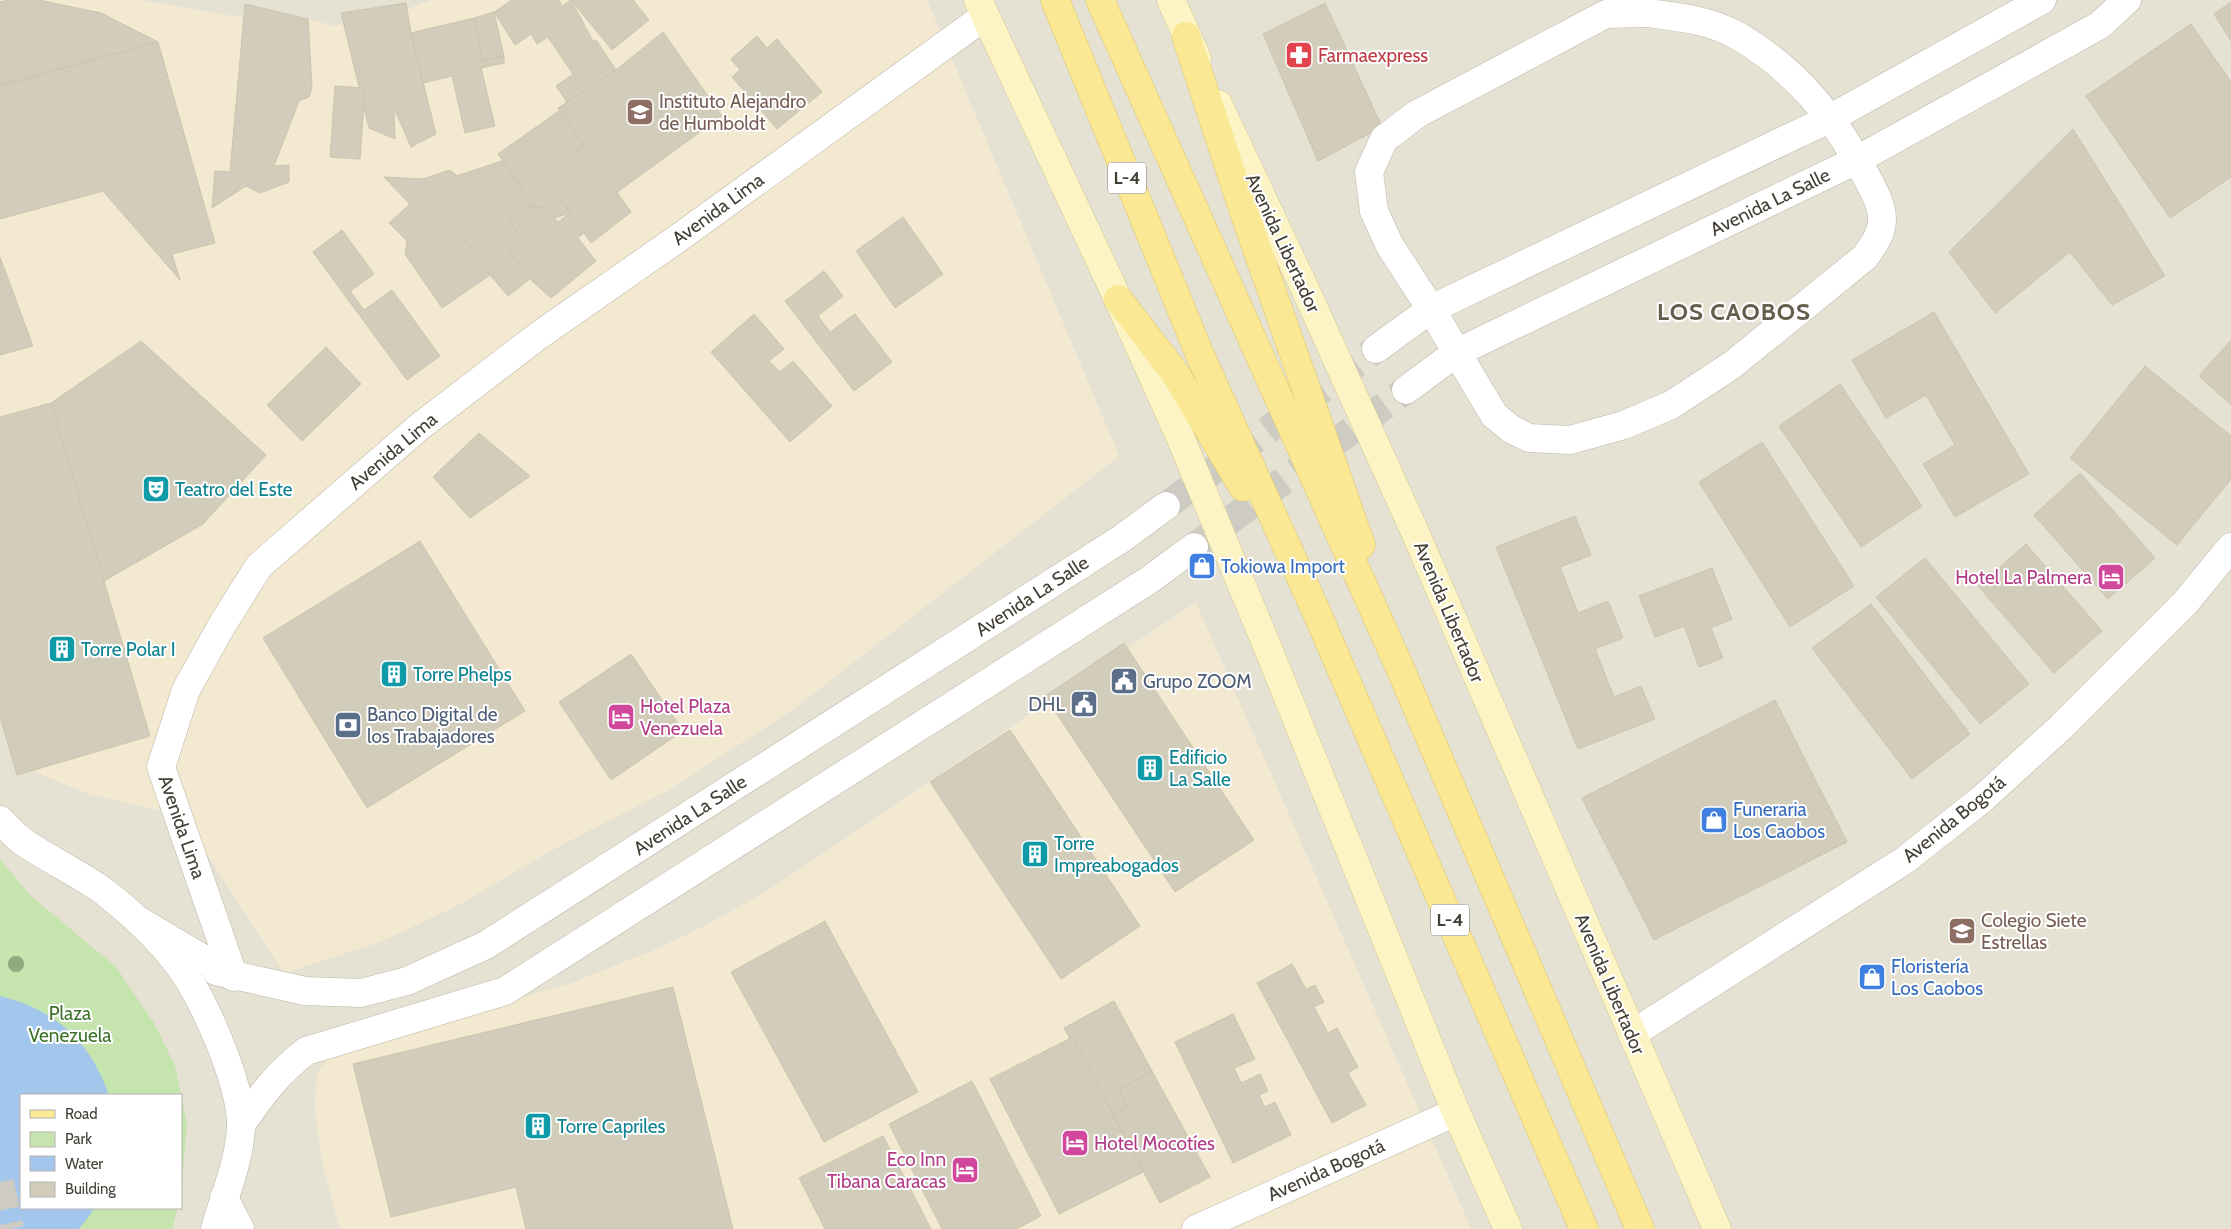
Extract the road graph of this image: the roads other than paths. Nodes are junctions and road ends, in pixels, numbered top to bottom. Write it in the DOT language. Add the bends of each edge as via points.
graph roads {
  1 [pos="1056,0"];
  2 [pos="1100,0"];
  3 [pos="1171,0"];
  4 [pos="2042,0"];
  5 [pos="2127,0"];
  6 [pos="981,8"];
  7 [pos="1186,36"];
  8 [pos="1830,118"];
  9 [pos="1857,160"];
  10 [pos="1118,299"];
  11 [pos="1431,309"];
  12 [pos="1376,349"];
  13 [pos="1456,353"];
  14 [pos="1406,390"];
  15 [pos="1166,506"];
  16 [pos="1194,547"];
  17 [pos="2231,547"];
  18 [pos="1316,611"];
  19 [pos="1400,668"];
  20 [pos="0,820"];
  21 [pos="138,920"];
  22 [pos="175,959"];
  23 [pos="234,977"];
  24 [pos="1632,1034"];
  25 [pos="1456,1112"];
  26 [pos="241,1125"];
  27 [pos="224,1198"];
  28 [pos="215,1229"];
  29 [pos="240,1229"];
  30 [pos="1196,1229"];
  31 [pos="1508,1229"];
  32 [pos="1584,1229"];
  33 [pos="1640,1229"];
  34 [pos="1717,1229"];
  1 -- 18 [label="main road, L-4" via="1200,355"];
  2 -- 19 [label="main road, L-4"];
  3 -- 7 [label="main road, Avenida Libertador / L-4"];
  4 -- 8 [label="street"];
  5 -- 9 [label="street, Avenida La Salle" via="2100,25"];
  6 -- 10 [label="main road, L-4"];
  6 -- 23 [label="street, Avenida Lima" via="676,239 530,342 420,427 259,566 186,690 161,767"];
  7 -- 19 [label="main road, L-4" via="1347,501"];
  7 -- 24 [label="main road, Avenida Libertador / L-4" via="1406,513"];
  8 -- 9 [label="street"];
  8 -- 11 [label="street"];
  8 -- 11 [label="street" via="1814,97 1780,64 1737,36 1697,19 1647,13 1606,14 1417,114 1384,139 1369,172 1374,211 1390,246"];
  9 -- 13 [label="street, Avenida La Salle"];
  9 -- 13 [label="street" via="1878,199 1882,218 1880,234 1865,257 1732,365 1671,406 1570,440 1529,438 1510,429 1494,415"];
  10 -- 18 [label="main road, L-4" via="1174,373"];
  10 -- 25 [label="main road, L-4" via="1267,646"];
  11 -- 12 [label="street"];
  11 -- 13 [label="street"];
  13 -- 14 [label="street, Avenida La Salle"];
  15 -- 23 [label="street, Avenida La Salle" via="1121,539 486,945 407,981 361,993 305,991"];
  16 -- 26 [label="street" via="1149,580 505,991 306,1051 267,1086"];
  17 -- 24 [label="street, Avenida Bogotá" via="2185,603 2061,728 1974,805 1905,860"];
  18 -- 32 [label="main road, L-4"];
  19 -- 33 [label="main road, L-4"];
  20 -- 21 [label="street" via="22,840 106,893"];
  21 -- 22 [label="street"];
  21 -- 23 [label="street"];
  22 -- 23 [label="street, Avenida La Salle"];
  22 -- 26 [label="street" via="202,1004 224,1053"];
  24 -- 34 [label="main road, Avenida Libertador / L-4"];
  25 -- 30 [label="street, Avenida Bogotá"];
  25 -- 31 [label="main road, L-4"];
  26 -- 27 [label="street"];
  27 -- 28 [label="street"];
  27 -- 29 [label="street"];
}
